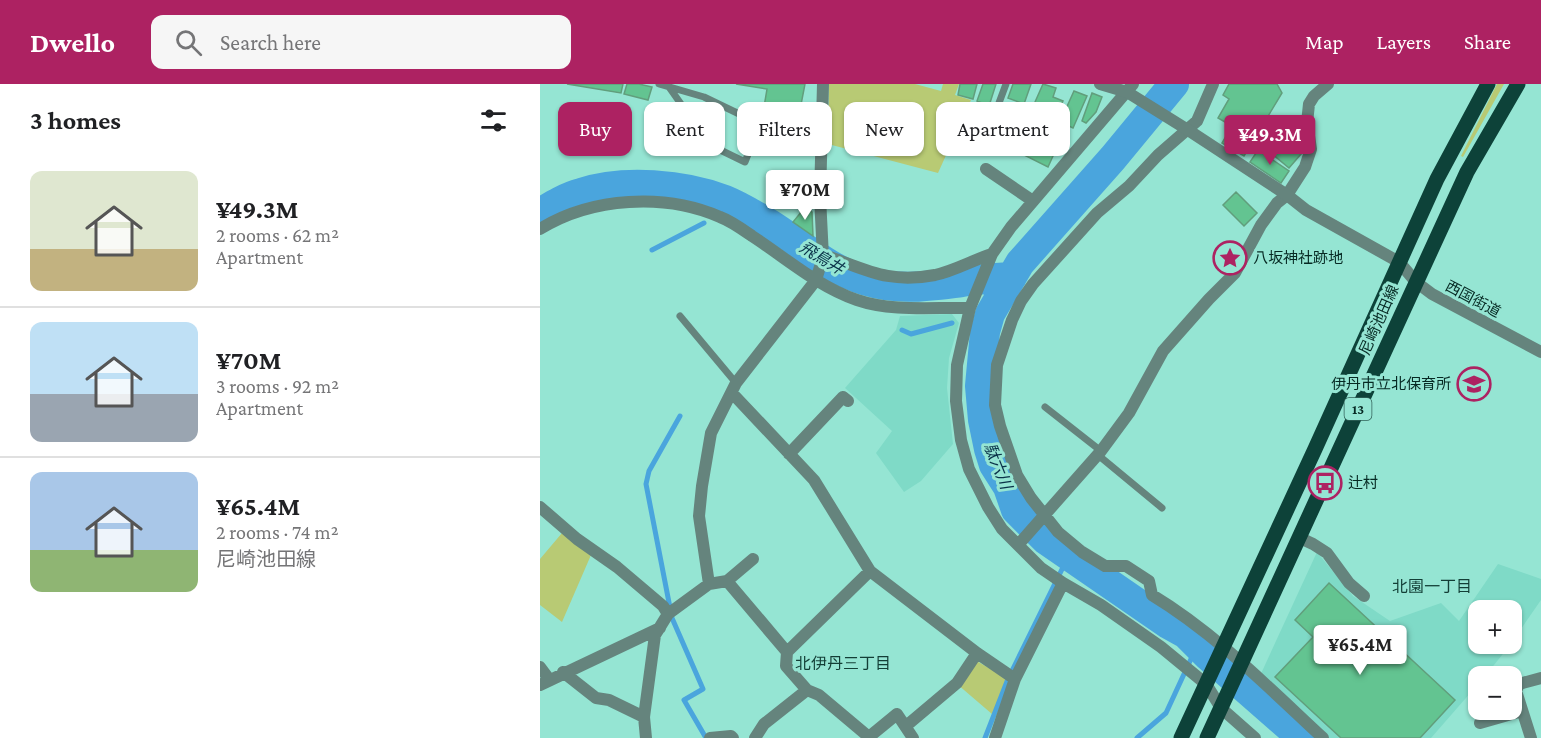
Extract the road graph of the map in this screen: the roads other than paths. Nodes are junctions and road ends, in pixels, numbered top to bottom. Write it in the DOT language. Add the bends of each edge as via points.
graph roads {
  1 [pos="659,84"];
  2 [pos="823,84"];
  3 [pos="1006,84"];
  4 [pos="1100,84"];
  5 [pos="1213,84"];
  6 [pos="1328,84"];
  7 [pos="1488,84"];
  8 [pos="1518,84"];
  9 [pos="669,87"];
  10 [pos="1131,91"];
  11 [pos="999,102"];
  12 [pos="1185,128"];
  13 [pos="986,169"];
  14 [pos="1287,195"];
  15 [pos="1033,201"];
  16 [pos="540,229"];
  17 [pos="824,256"];
  18 [pos="990,259"];
  19 [pos="1399,262"];
  20 [pos="818,276"];
  21 [pos="1416,282"];
  22 [pos="972,302"];
  23 [pos="681,316"];
  24 [pos="1541,352"];
  25 [pos="734,388"];
  26 [pos="844,397"];
  27 [pos="1045,407"];
  28 [pos="1099,453"];
  29 [pos="789,454"];
  30 [pos="540,507"];
  31 [pos="1162,508"];
  32 [pos="1045,515"];
  33 [pos="1300,538"];
  34 [pos="1018,545"];
  35 [pos="753,559"];
  36 [pos="870,571"];
  37 [pos="727,581"];
  38 [pos="1063,583"];
  39 [pos="709,584"];
  40 [pos="1364,596"];
  41 [pos="668,614"];
  42 [pos="660,628"];
  43 [pos="1223,647"];
  44 [pos="787,652"];
  45 [pos="977,653"];
  46 [pos="1242,663"];
  47 [pos="540,667"];
  48 [pos="563,672"];
  49 [pos="1541,678"];
  50 [pos="1015,679"];
  51 [pos="545,682"];
  52 [pos="1522,683"];
  53 [pos="1206,684"];
  54 [pos="807,690"];
  55 [pos="1221,708"];
  56 [pos="1522,711"];
  57 [pos="644,717"];
  58 [pos="1490,720"];
  59 [pos="1480,723"];
  60 [pos="906,726"];
  61 [pos="869,737"];
  62 [pos="646,738"];
  63 [pos="710,738"];
  64 [pos="733,738"];
  65 [pos="755,738"];
  66 [pos="913,738"];
  67 [pos="995,738"];
  68 [pos="1181,738"];
  69 [pos="1207,738"];
  70 [pos="1255,738"];
  71 [pos="1323,738"];
  72 [pos="1531,738"];
  1 -- 9 [label="lane"];
  2 -- 17 [label="street" via="820,197"];
  3 -- 11 [label="lane"];
  4 -- 10 [label="street"];
  5 -- 12 [label="street" via="1197,121"];
  6 -- 14 [label="street" via="1309,104 1309,159"];
  7 -- 19 [label="main road, 尼崎池田線 / 13" via="1437,179"];
  8 -- 21 [label="main road, 尼崎池田線 / 13" via="1467,172"];
  9 -- 9 [label="lane" via="704,97 760,124 745,162 710,145"];
  10 -- 12 [label="street"];
  10 -- 15 [label="street"];
  12 -- 14 [label="street"];
  12 -- 32 [label="street" via="1097,213 1033,284 1012,320 998,365 995,405 1017,475"];
  13 -- 15 [label="street"];
  14 -- 19 [label="street" via="1306,210"];
  14 -- 28 [label="street" via="1276,203 1261,225 1235,273 1163,351 1129,413"];
  15 -- 18 [label="street"];
  16 -- 20 [label="street" via="572,213 606,204 682,205 721,217"];
  17 -- 18 [label="street" via="866,272 909,278 937,275"];
  17 -- 20 [label="street"];
  18 -- 22 [label="street"];
  19 -- 21 [label="street, 西国街道"];
  19 -- 43 [label="main road, 尼崎池田線 / 13"];
  20 -- 22 [label="street" via="834,290 878,305"];
  20 -- 25 [label="street"];
  21 -- 24 [label="street, 西国街道"];
  21 -- 33 [label="main road, 尼崎池田線 / 13"];
  22 -- 34 [label="street" via="957,365 961,440 969,469 988,507"];
  23 -- 25 [label="lane"];
  25 -- 29 [label="street"];
  25 -- 39 [label="street" via="711,433 702,486 699,516"];
  26 -- 29 [label="street"];
  27 -- 28 [label="lane"];
  28 -- 31 [label="lane"];
  28 -- 32 [label="street"];
  29 -- 36 [label="street" via="814,480"];
  30 -- 41 [label="street" via="617,567"];
  32 -- 34 [label="street"];
  32 -- 43 [label="street" via="1082,552 1105,566 1126,566 1149,581 1152,595"];
  33 -- 40 [label="street" via="1327,553"];
  33 -- 46 [label="main road, 尼崎池田線 / 13"];
  34 -- 38 [label="street"];
  35 -- 37 [label="street"];
  36 -- 44 [label="street"];
  36 -- 45 [label="street"];
  37 -- 39 [label="street"];
  37 -- 44 [label="street"];
  38 -- 50 [label="street"];
  38 -- 53 [label="street" via="1138,629"];
  39 -- 41 [label="street"];
  41 -- 42 [label="street"];
  42 -- 48 [label="street"];
  42 -- 57 [label="street" via="655,635"];
  43 -- 46 [label="street"];
  43 -- 53 [label="main road, 尼崎池田線 / 13"];
  44 -- 54 [label="street" via="786,666"];
  45 -- 50 [label="street"];
  45 -- 60 [label="street" via="957,683"];
  46 -- 55 [label="main road, 尼崎池田線 / 13"];
  46 -- 71 [label="street"];
  47 -- 51 [label="street"];
  48 -- 51 [label="street"];
  48 -- 57 [label="street" via="596,698"];
  49 -- 52 [label="street"];
  50 -- 67 [label="street"];
  53 -- 55 [label="street"];
  53 -- 68 [label="main road, 尼崎池田線 / 13"];
  54 -- 61 [label="street" via="819,695"];
  54 -- 65 [label="street" via="764,724"];
  55 -- 69 [label="main road, 尼崎池田線 / 13"];
  55 -- 70 [label="street"];
  56 -- 72 [label="street"];
  57 -- 62 [label="street"];
  58 -- 59 [label="street"];
  60 -- 61 [label="street" via="897,714"];
  60 -- 66 [label="street"];
  63 -- 64 [label="street"];
}
